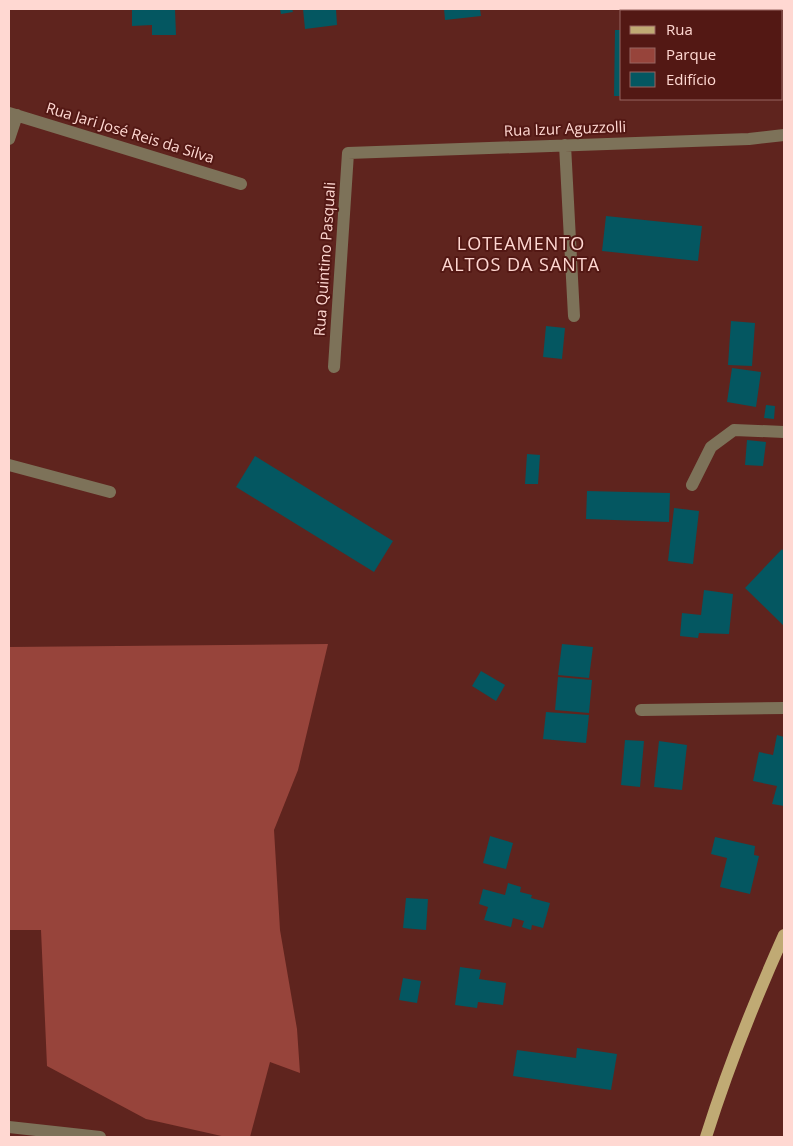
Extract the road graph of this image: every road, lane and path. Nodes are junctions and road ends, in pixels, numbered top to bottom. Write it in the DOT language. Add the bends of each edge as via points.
graph roads {
  1 [pos="13,114"];
  2 [pos="784,135"];
  3 [pos="9,139"];
  4 [pos="565,145"];
  5 [pos="348,154"];
  6 [pos="242,184"];
  7 [pos="574,316"];
  8 [pos="334,367"];
  9 [pos="784,432"];
  10 [pos="9,465"];
  11 [pos="692,485"];
  12 [pos="110,492"];
  13 [pos="784,708"];
  14 [pos="641,710"];
  15 [pos="784,935"];
  16 [pos="9,1127"];
  17 [pos="100,1137"];
  18 [pos="706,1137"];
  1 -- 3 [label="street"];
  1 -- 6 [label="street, Rua Jari José Reis da Silva"];
  2 -- 4 [label="street, Rua Izur Aguzzolli"];
  4 -- 5 [label="street, Rua Izur Aguzzolli"];
  4 -- 7 [label="street"];
  5 -- 8 [label="street, Rua Quintino Pasquali"];
  9 -- 11 [label="street" via="734,430 712,447"];
  10 -- 12 [label="street"];
  13 -- 14 [label="street"];
  15 -- 18 [label="main road" via="730,1063"];
  16 -- 17 [label="street"];
}
